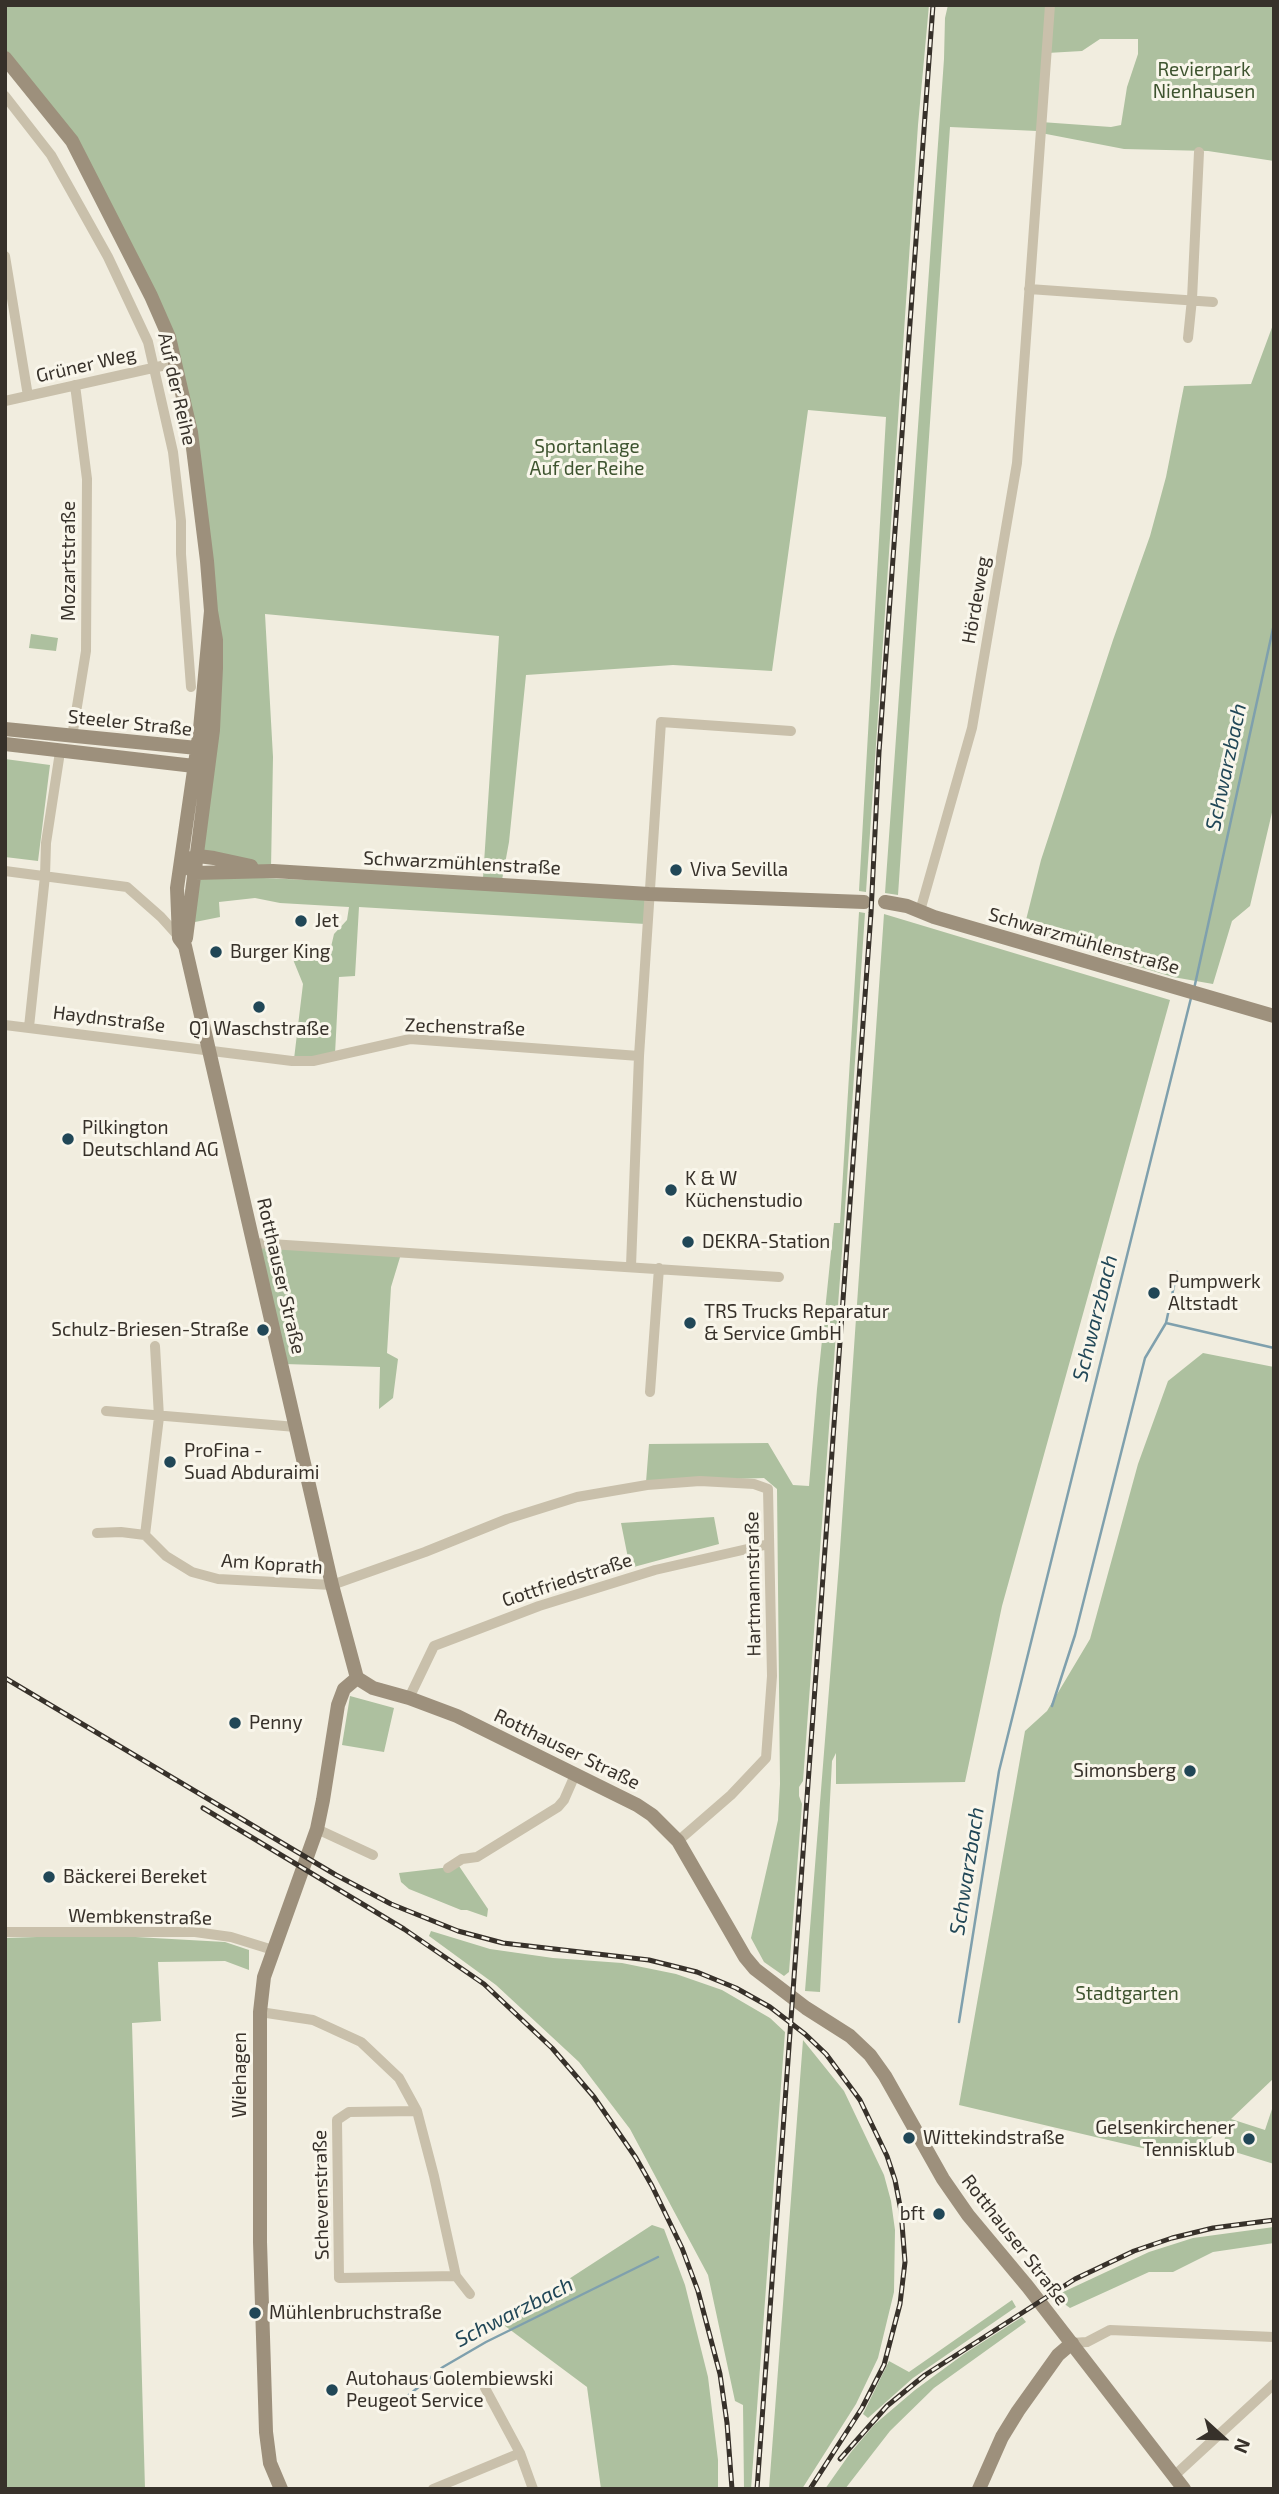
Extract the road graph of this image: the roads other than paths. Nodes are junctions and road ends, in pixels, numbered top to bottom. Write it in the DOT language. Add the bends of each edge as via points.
graph roads {
  1 [pos="1050,5"];
  2 [pos="5,58"];
  3 [pos="5,96"];
  4 [pos="1199,152"];
  5 [pos="5,256"];
  6 [pos="1029,289"];
  7 [pos="1192,299"];
  8 [pos="1213,302"];
  9 [pos="1188,338"];
  10 [pos="175,363"];
  11 [pos="155,367"];
  12 [pos="75,385"];
  13 [pos="28,396"];
  14 [pos="5,401"];
  15 [pos="211,611"];
  16 [pos="191,687"];
  17 [pos="5,729"];
  18 [pos="791,731"];
  19 [pos="72,737"];
  20 [pos="5,744"];
  21 [pos="197,747"];
  22 [pos="60,752"];
  23 [pos="210,758"];
  24 [pos="194,766"];
  25 [pos="198,856"];
  26 [pos="180,861"];
  27 [pos="5,871"];
  28 [pos="273,871"];
  29 [pos="195,873"];
  30 [pos="46,876"];
  31 [pos="649,894"];
  32 [pos="864,902"];
  33 [pos="885,902"];
  34 [pos="919,911"];
  35 [pos="182,942"];
  36 [pos="1274,1016"];
  37 [pos="5,1024"];
  38 [pos="29,1027"];
  39 [pos="208,1049"];
  40 [pos="639,1056"];
  41 [pos="255,1243"];
  42 [pos="631,1266"];
  43 [pos="659,1268"];
  44 [pos="779,1277"];
  45 [pos="155,1346"];
  46 [pos="650,1392"];
  47 [pos="106,1411"];
  48 [pos="159,1417"];
  49 [pos="296,1427"];
  50 [pos="97,1533"];
  51 [pos="145,1535"];
  52 [pos="769,1544"];
  53 [pos="332,1585"];
  54 [pos="357,1678"];
  55 [pos="409,1698"];
  56 [pos="575,1775"];
  57 [pos="317,1829"];
  58 [pos="678,1841"];
  59 [pos="373,1855"];
  60 [pos="448,1868"];
  61 [pos="5,1932"];
  62 [pos="273,1950"];
  63 [pos="260,2012"];
  64 [pos="416,2111"];
  65 [pos="456,2276"];
  66 [pos="470,2294"];
  67 [pos="1274,2337"];
  68 [pos="1072,2343"];
  69 [pos="1274,2384"];
  70 [pos="485,2388"];
  71 [pos="520,2453"];
  72 [pos="1174,2476"];
  73 [pos="281,2489"];
  74 [pos="433,2489"];
  75 [pos="533,2489"];
  76 [pos="979,2489"];
  77 [pos="1184,2489"];
  1 -- 6 [label="street, Hördeweg"];
  2 -- 10 [label="main road, Auf der Reihe" via="72,141 151,296"];
  3 -- 11 [label="street, Auf der Reihe" via="51,155 108,257 143,327"];
  4 -- 7 [label="street"];
  5 -- 13 [label="street"];
  6 -- 7 [label="street"];
  6 -- 34 [label="street, Hördeweg" via="1017,463 972,728"];
  7 -- 8 [label="street"];
  7 -- 9 [label="street"];
  10 -- 11 [label="street, Grüner Weg"];
  10 -- 15 [label="main road, Auf der Reihe" via="191,432"];
  11 -- 12 [label="street, Grüner Weg"];
  11 -- 16 [label="street, Auf der Reihe" via="180,506"];
  12 -- 13 [label="street, Grüner Weg"];
  12 -- 19 [label="street, Mozartstraße" via="87,479 86,651"];
  13 -- 14 [label="street, Grüner Weg"];
  15 -- 21 [label="main road, Auf der Reihe"];
  15 -- 23 [label="main road, Auf der Reihe" via="216,668"];
  17 -- 19 [label="main road, Steeler Straße"];
  18 -- 31 [label="street" via="661,722"];
  19 -- 21 [label="main road, Steeler Straße"];
  20 -- 22 [label="main road, Steeler Straße"];
  21 -- 23 [label="main road, Steeler Straße"];
  21 -- 24 [label="main road, Auf der Reihe"];
  22 -- 24 [label="main road, Steeler Straße"];
  22 -- 30 [label="street" via="46,843"];
  23 -- 24 [label="main road, Steeler Straße"];
  23 -- 25 [label="main road, Auf der Reihe"];
  24 -- 26 [label="main road, Auf der Reihe"];
  25 -- 26 [label="main road, Schwarzmühlenstraße"];
  25 -- 28 [label="main road, Schwarzmühlenstraße"];
  25 -- 29 [label="main road, Rotthauser Straße"];
  26 -- 29 [label="main road"];
  26 -- 35 [label="main road, Rotthauser Straße" via="177,888"];
  27 -- 30 [label="street"];
  28 -- 29 [label="main road, Schwarzmühlenstraße"];
  28 -- 31 [label="main road, Schwarzmühlenstraße"];
  29 -- 35 [label="main road, Rotthauser Straße"];
  30 -- 35 [label="street" via="127,887"];
  30 -- 38 [label="street"];
  31 -- 32 [label="main road, Schwarzmühlenstraße"];
  31 -- 40 [label="street"];
  33 -- 34 [label="main road, Schwarzmühlenstraße"];
  34 -- 36 [label="main road, Schwarzmühlenstraße"];
  35 -- 39 [label="main road, Rotthauser Straße"];
  37 -- 38 [label="street, Haydnstraße"];
  38 -- 39 [label="street, Haydnstraße"];
  39 -- 40 [label="street, Zechenstraße" via="313,1061 410,1039"];
  39 -- 41 [label="main road, Rotthauser Straße"];
  40 -- 42 [label="street"];
  41 -- 42 [label="street"];
  41 -- 49 [label="main road, Rotthauser Straße"];
  42 -- 43 [label="street"];
  43 -- 44 [label="street"];
  43 -- 46 [label="street"];
  45 -- 48 [label="street"];
  47 -- 48 [label="street"];
  48 -- 49 [label="street"];
  48 -- 51 [label="street"];
  49 -- 53 [label="main road, Rotthauser Straße"];
  50 -- 51 [label="street"];
  51 -- 53 [label="street, Am Koprath" via="166,1556 205,1576"];
  52 -- 53 [label="street, Hartmannstraße" via="768,1489 700,1481 647,1485 577,1497"];
  52 -- 55 [label="street, Gottfriedstraße" via="655,1570 539,1606 434,1646"];
  52 -- 58 [label="street, Hartmannstraße" via="772,1676 766,1758"];
  53 -- 54 [label="main road, Rotthauser Straße"];
  54 -- 55 [label="main road, Rotthauser Straße" via="373,1688"];
  54 -- 57 [label="main road, Wiehagen" via="344,1689 338,1705"];
  55 -- 56 [label="main road, Rotthauser Straße" via="457,1716"];
  56 -- 58 [label="main road, Rotthauser Straße" via="638,1805"];
  56 -- 60 [label="street" via="558,1807 477,1857"];
  57 -- 59 [label="street"];
  57 -- 62 [label="main road, Wiehagen"];
  58 -- 68 [label="main road, Rotthauser Straße" via="745,1957 870,2055 961,2206"];
  61 -- 62 [label="street, Wembkenstraße" via="195,1933 230,1937"];
  62 -- 63 [label="main road, Wiehagen"];
  63 -- 64 [label="street" via="313,2020 360,2042 399,2078"];
  63 -- 73 [label="main road, Wiehagen" via="266,2432 270,2463"];
  64 -- 65 [label="street"];
  64 -- 65 [label="street, Schevenstraße" via="349,2112 337,2120 339,2278"];
  65 -- 66 [label="street"];
  67 -- 68 [label="street" via="1110,2330 1087,2342"];
  68 -- 72 [label="main road, Rotthauser Straße"];
  68 -- 76 [label="main road" via="1058,2355 1018,2411"];
  69 -- 72 [label="street"];
  70 -- 71 [label="street"];
  71 -- 74 [label="street"];
  71 -- 75 [label="street"];
  72 -- 77 [label="main road, Rotthauser Straße"];
}
